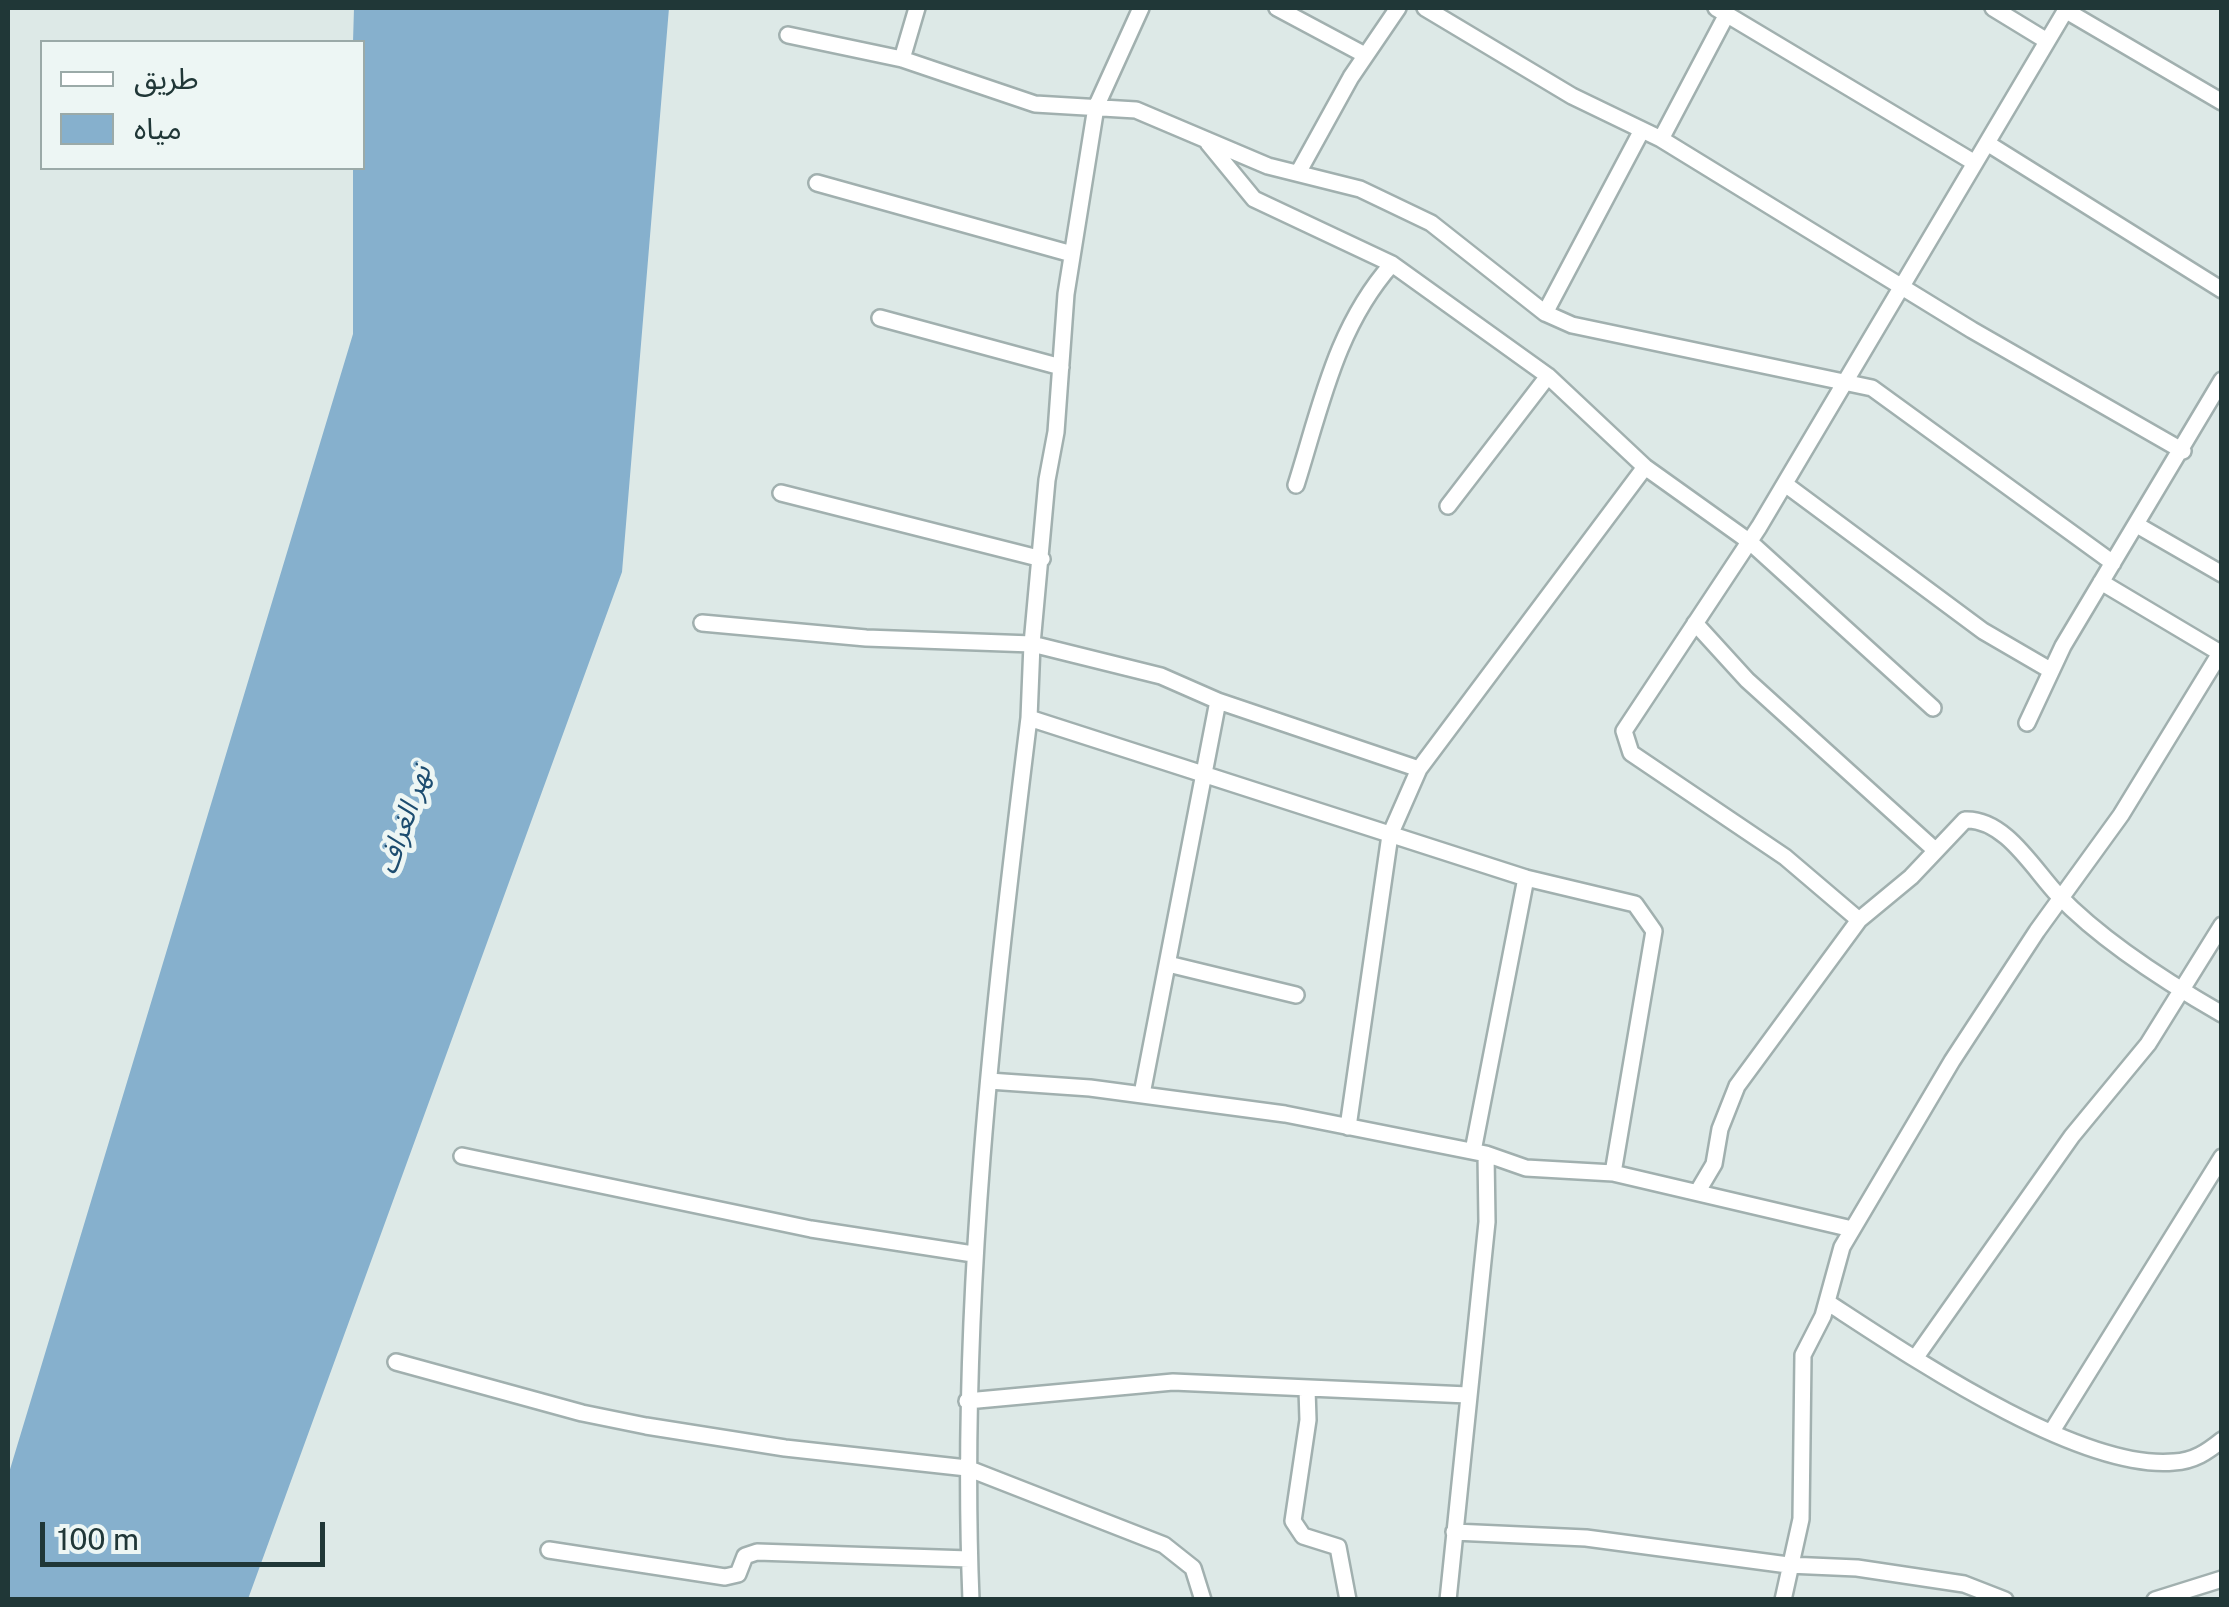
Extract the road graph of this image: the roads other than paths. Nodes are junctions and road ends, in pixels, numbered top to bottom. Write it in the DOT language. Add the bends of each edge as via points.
graph roads {
  1 [pos="917,8"];
  2 [pos="1142,8"];
  3 [pos="1277,8"];
  4 [pos="1398,8"];
  5 [pos="1425,8"];
  6 [pos="1993,8"];
  7 [pos="2066,9"];
  8 [pos="1722,10"];
  9 [pos="788,35"];
  10 [pos="2047,41"];
  11 [pos="1365,55"];
  12 [pos="902,59"];
  13 [pos="2222,102"];
  14 [pos="1096,106"];
  15 [pos="1642,130"];
  16 [pos="1661,139"];
  17 [pos="1208,143"];
  18 [pos="1987,143"];
  19 [pos="1975,163"];
  20 [pos="1298,173"];
  21 [pos="817,183"];
  22 [pos="1072,254"];
  23 [pos="1392,264"];
  24 [pos="1901,288"];
  25 [pos="2222,290"];
  26 [pos="1545,313"];
  27 [pos="880,318"];
  28 [pos="1061,367"];
  29 [pos="1548,376"];
  30 [pos="2222,380"];
  31 [pos="1845,382"];
  32 [pos="2183,451"];
  33 [pos="1645,467"];
  34 [pos="1785,484"];
  35 [pos="1296,485"];
  36 [pos="781,493"];
  37 [pos="1448,506"];
  38 [pos="2137,525"];
  39 [pos="1750,542"];
  40 [pos="1042,559"];
  41 [pos="2113,563"];
  42 [pos="2222,574"];
  43 [pos="2102,582"];
  44 [pos="702,623"];
  45 [pos="1696,623"];
  46 [pos="1032,644"];
  47 [pos="2221,652"];
  48 [pos="2050,670"];
  49 [pos="1218,701"];
  50 [pos="1933,708"];
  51 [pos="1029,718"];
  52 [pos="2027,722"];
  53 [pos="1419,768"];
  54 [pos="1206,775"];
  55 [pos="1390,835"];
  56 [pos="1936,850"];
  57 [pos="1526,878"];
  58 [pos="2060,898"];
  59 [pos="1859,920"];
  60 [pos="2222,925"];
  61 [pos="1168,964"];
  62 [pos="2182,992"];
  63 [pos="1296,996"];
  64 [pos="2222,1014"];
  65 [pos="989,1082"];
  66 [pos="1142,1094"];
  67 [pos="1348,1127"];
  68 [pos="1479,1152"];
  69 [pos="462,1156"];
  70 [pos="2222,1157"];
  71 [pos="1613,1173"];
  72 [pos="1698,1192"];
  73 [pos="1852,1230"];
  74 [pos="972,1254"];
  75 [pos="1827,1302"];
  76 [pos="1916,1357"];
  77 [pos="396,1362"];
  78 [pos="1307,1389"];
  79 [pos="1468,1395"];
  80 [pos="967,1400"];
  81 [pos="2052,1431"];
  82 [pos="2222,1440"];
  83 [pos="967,1468"];
  84 [pos="1454,1532"];
  85 [pos="549,1550"];
  86 [pos="969,1559"];
  87 [pos="1788,1565"];
  88 [pos="2222,1579"];
  89 [pos="971,1600"];
  90 [pos="1202,1600"];
  91 [pos="1348,1600"];
  92 [pos="1448,1600"];
  93 [pos="1783,1600"];
  94 [pos="2005,1600"];
  95 [pos="2155,1600"];
  1 -- 12 [label="street"];
  2 -- 14 [label="street"];
  3 -- 11 [label="street"];
  4 -- 11 [label="street"];
  5 -- 15 [label="street"];
  6 -- 10 [label="street"];
  7 -- 10 [label="street"];
  7 -- 13 [label="street"];
  8 -- 16 [label="street"];
  8 -- 19 [label="street"];
  9 -- 12 [label="street"];
  10 -- 18 [label="street"];
  11 -- 20 [label="street"];
  12 -- 14 [label="street" via="1004,97"];
  14 -- 17 [label="street" via="1136,110"];
  14 -- 22 [label="street"];
  15 -- 16 [label="street"];
  15 -- 26 [label="street"];
  16 -- 24 [label="street"];
  17 -- 20 [label="street"];
  17 -- 23 [label="street" via="1254,198"];
  18 -- 19 [label="street"];
  18 -- 25 [label="street"];
  19 -- 24 [label="street"];
  20 -- 26 [label="street" via="1397,203"];
  21 -- 22 [label="street"];
  22 -- 28 [label="street"];
  23 -- 29 [label="street"];
  23 -- 35 [label="street" via="1363,297 1342,338"];
  24 -- 31 [label="street"];
  24 -- 32 [label="street"];
  26 -- 31 [label="street" via="1601,334"];
  27 -- 28 [label="street"];
  28 -- 40 [label="street"];
  29 -- 33 [label="street"];
  29 -- 37 [label="street"];
  30 -- 32 [label="street"];
  31 -- 34 [label="street"];
  31 -- 41 [label="street" via="1872,388"];
  32 -- 38 [label="street"];
  33 -- 39 [label="street"];
  33 -- 53 [label="street"];
  34 -- 39 [label="street"];
  34 -- 48 [label="street" via="1983,631"];
  36 -- 40 [label="street"];
  38 -- 41 [label="street"];
  38 -- 42 [label="street"];
  39 -- 45 [label="street"];
  39 -- 50 [label="street"];
  40 -- 46 [label="street"];
  41 -- 43 [label="street"];
  43 -- 47 [label="street"];
  43 -- 48 [label="street"];
  44 -- 46 [label="street"];
  45 -- 56 [label="street" via="1747,680"];
  45 -- 59 [label="street" via="1627,724 1627,747 1785,857"];
  46 -- 49 [label="street" via="1161,676"];
  46 -- 51 [label="street"];
  47 -- 58 [label="street" via="2121,815"];
  48 -- 52 [label="street"];
  49 -- 53 [label="street"];
  49 -- 54 [label="street"];
  51 -- 54 [label="street"];
  51 -- 65 [label="street"];
  53 -- 55 [label="street"];
  54 -- 55 [label="street"];
  54 -- 61 [label="street"];
  55 -- 57 [label="street"];
  55 -- 67 [label="street"];
  56 -- 58 [label="street" via="1965,820 1976,819 2005,837"];
  56 -- 59 [label="street"];
  57 -- 68 [label="street"];
  57 -- 71 [label="street" via="1635,904 1654,931"];
  58 -- 62 [label="street"];
  58 -- 73 [label="street"];
  59 -- 72 [label="street" via="1736,1086 1714,1164"];
  60 -- 62 [label="street"];
  61 -- 63 [label="street"];
  61 -- 66 [label="street"];
  62 -- 64 [label="street"];
  62 -- 76 [label="street"];
  65 -- 66 [label="street"];
  65 -- 74 [label="street"];
  66 -- 67 [label="street"];
  67 -- 68 [label="street"];
  68 -- 71 [label="street" via="1526,1168"];
  68 -- 79 [label="street" via="1487,1222"];
  69 -- 74 [label="street" via="811,1229"];
  70 -- 81 [label="street"];
  71 -- 72 [label="street"];
  72 -- 73 [label="street"];
  73 -- 75 [label="street" via="1832,1270"];
  74 -- 80 [label="street"];
  75 -- 76 [label="street"];
  75 -- 87 [label="street" via="1804,1355 1800,1518"];
  76 -- 81 [label="street"];
  77 -- 83 [label="street" via="646,1426"];
  78 -- 79 [label="street"];
  78 -- 80 [label="street" via="1125,1383"];
  78 -- 91 [label="street" via="1294,1521 1303,1536 1338,1547"];
  79 -- 84 [label="street"];
  80 -- 83 [label="street"];
  81 -- 82 [label="street" via="2114,1454 2172,1463 2194,1459"];
  83 -- 86 [label="street"];
  83 -- 90 [label="street" via="1164,1545 1194,1568"];
  84 -- 87 [label="street" via="1586,1538"];
  84 -- 92 [label="street"];
  85 -- 86 [label="street" via="725,1578 738,1574 746,1556 756,1552"];
  86 -- 89 [label="street"];
  87 -- 93 [label="street"];
  87 -- 94 [label="street" via="1964,1584"];
  88 -- 95 [label="street"];
}
